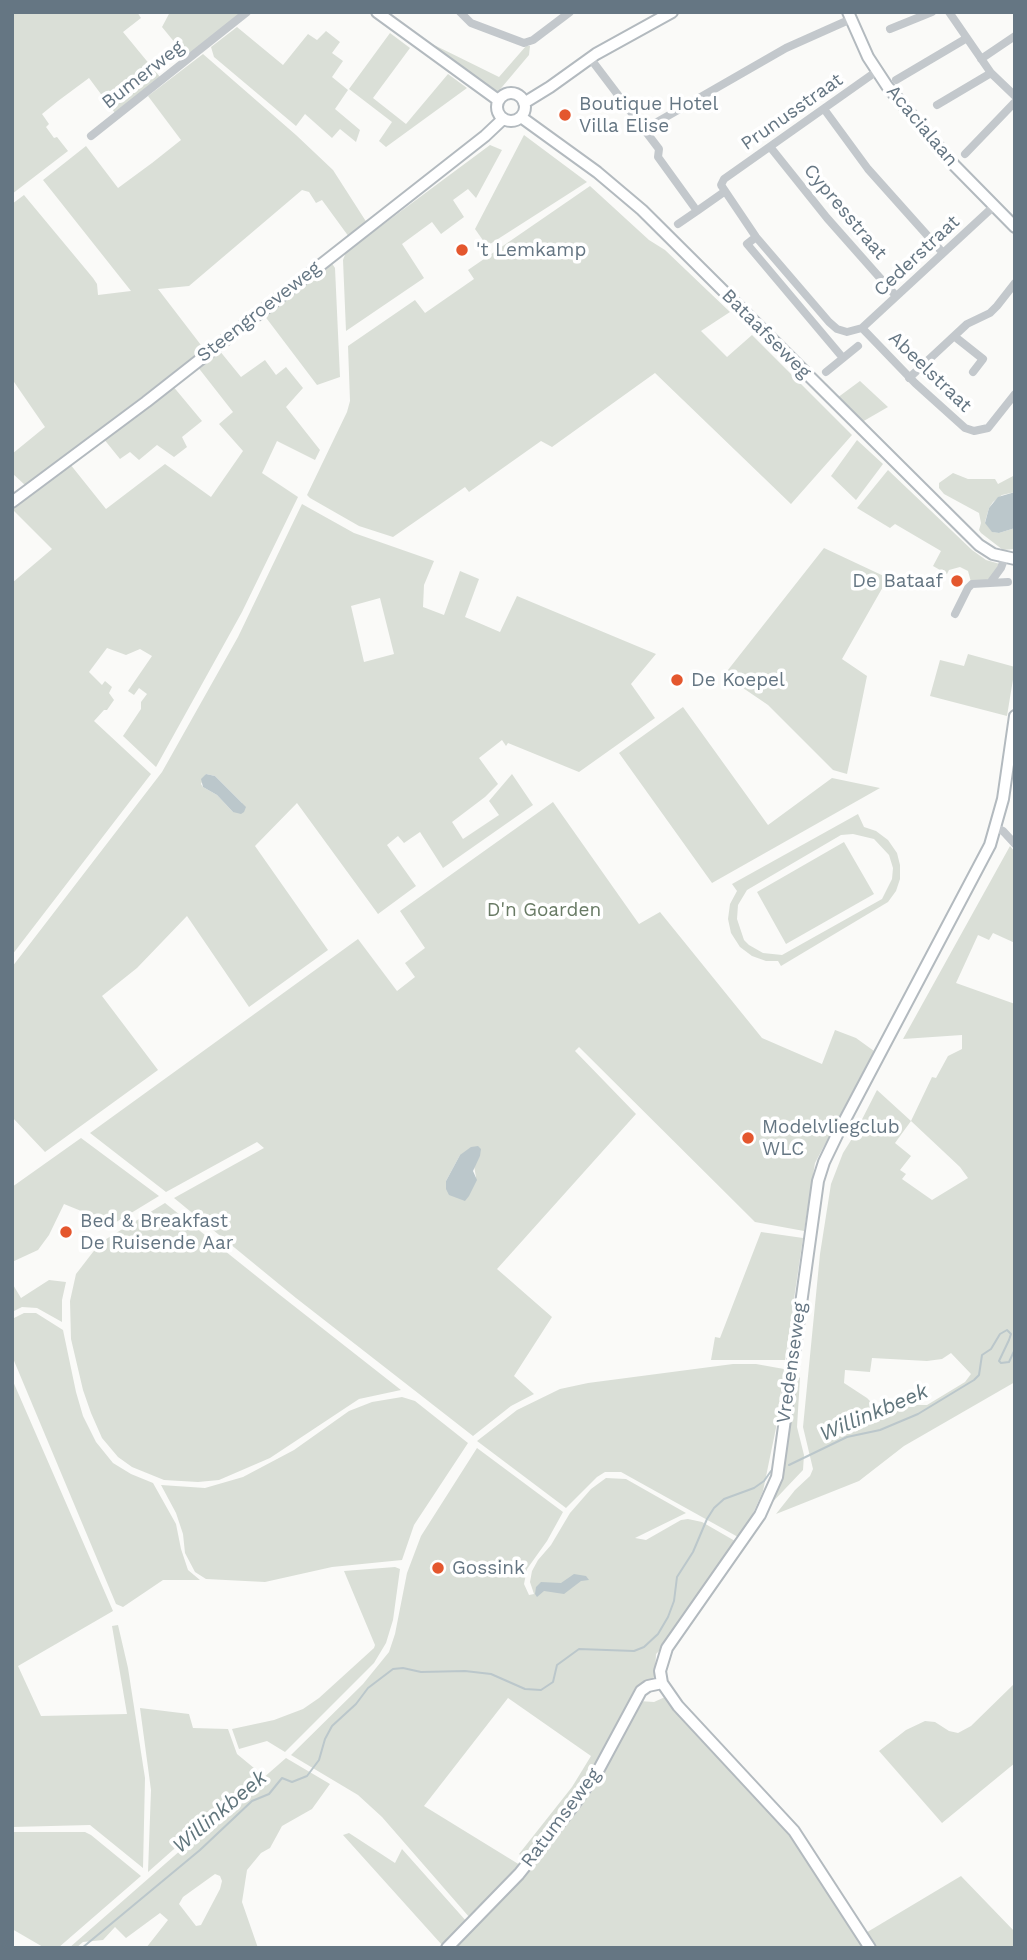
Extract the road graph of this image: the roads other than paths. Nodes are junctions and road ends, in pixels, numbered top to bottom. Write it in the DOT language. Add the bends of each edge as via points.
graph roads {
  1 [pos="247,12"];
  2 [pos="377,12"];
  3 [pos="460,12"];
  4 [pos="570,12"];
  5 [pos="672,12"];
  6 [pos="932,12"];
  7 [pos="949,12"];
  8 [pos="849,16"];
  9 [pos="890,29"];
  10 [pos="1015,36"];
  11 [pos="967,38"];
  12 [pos="590,58"];
  13 [pos="981,59"];
  14 [pos="877,71"];
  15 [pos="991,73"];
  16 [pos="896,80"];
  17 [pos="1015,96"];
  18 [pos="498,100"];
  19 [pos="1015,102"];
  20 [pos="524,103"];
  21 [pos="937,105"];
  22 [pos="824,109"];
  23 [pos="521,117"];
  24 [pos="503,119"];
  25 [pos="645,129"];
  26 [pos="91,136"];
  27 [pos="771,148"];
  28 [pos="965,154"];
  29 [pos="724,192"];
  30 [pos="993,207"];
  31 [pos="697,211"];
  32 [pos="1012,220"];
  33 [pos="678,225"];
  34 [pos="756,237"];
  35 [pos="943,253"];
  36 [pos="1015,283"];
  37 [pos="896,296"];
  38 [pos="818,310"];
  39 [pos="810,318"];
  40 [pos="862,328"];
  41 [pos="954,336"];
  42 [pos="858,346"];
  43 [pos="843,358"];
  44 [pos="826,372"];
  45 [pos="973,372"];
  46 [pos="909,378"];
  47 [pos="1015,394"];
  48 [pos="12,502"];
  49 [pos="1010,558"];
  50 [pos="1007,582"];
  51 [pos="990,583"];
  52 [pos="955,614"];
  53 [pos="1015,716"];
  54 [pos="996,828"];
  55 [pos="1015,844"];
  56 [pos="662,1683"];
  57 [pos="447,1948"];
  58 [pos="870,1948"];
  1 -- 26 [label="street, Bumerweg"];
  2 -- 18 [label="main road"];
  3 -- 4 [label="street" via="471,23 524,43"];
  5 -- 12 [label="main road"];
  6 -- 9 [label="street"];
  7 -- 11 [label="street"];
  8 -- 14 [label="main road, Acacialaan"];
  8 -- 25 [label="street"];
  10 -- 13 [label="street"];
  11 -- 13 [label="street"];
  11 -- 16 [label="street"];
  12 -- 20 [label="main road"];
  12 -- 25 [label="street"];
  13 -- 15 [label="street"];
  14 -- 22 [label="street, Prunusstraat"];
  14 -- 30 [label="main road, Acacialaan"];
  15 -- 17 [label="street"];
  15 -- 21 [label="street"];
  18 -- 20 [label="main road" via="512,92"];
  18 -- 24 [label="main road"];
  19 -- 28 [label="street"];
  20 -- 23 [label="main road"];
  22 -- 27 [label="street, Prunusstraat"];
  22 -- 35 [label="street" via="869,169"];
  23 -- 24 [label="main road"];
  23 -- 49 [label="main road, Bataafseweg" via="635,203 979,545"];
  24 -- 48 [label="main road, Steengroeveweg"];
  25 -- 31 [label="street" via="659,149 658,157"];
  27 -- 29 [label="street, Prunusstraat" via="724,179"];
  27 -- 37 [label="street, Cypresstraat"];
  29 -- 31 [label="street"];
  29 -- 34 [label="street, Abeelstraat"];
  30 -- 32 [label="main road, Acacialaan"];
  30 -- 35 [label="street, Cederstraat"];
  31 -- 33 [label="street"];
  34 -- 38 [label="street, Abeelstraat"];
  34 -- 39 [label="street, Abeelstraat" via="747,244"];
  35 -- 37 [label="street, Cederstraat"];
  36 -- 41 [label="street" via="990,313"];
  37 -- 40 [label="street, Cederstraat"];
  38 -- 39 [label="street"];
  38 -- 40 [label="street, Abeelstraat" via="837,329"];
  39 -- 43 [label="street, Abeelstraat"];
  40 -- 46 [label="street, Abeelstraat"];
  41 -- 45 [label="street" via="983,359"];
  41 -- 46 [label="street"];
  42 -- 43 [label="street, Abeelstraat"];
  43 -- 44 [label="street, Abeelstraat"];
  46 -- 47 [label="street, Abeelstraat" via="974,431 988,428"];
  49 -- 51 [label="street, Bataafseweg"];
  50 -- 51 [label="street"];
  51 -- 52 [label="street, Bataafseweg" via="972,584"];
  53 -- 54 [label="main road, Vredenseweg"];
  54 -- 55 [label="street"];
  54 -- 56 [label="main road, Vredenseweg" via="979,869 824,1162 814,1200 777,1477 760,1515 667,1648"];
  56 -- 57 [label="main road, Ratumseweg" via="641,1691 599,1769 573,1806 519,1874"];
  56 -- 58 [label="main road" via="794,1831"];
}
